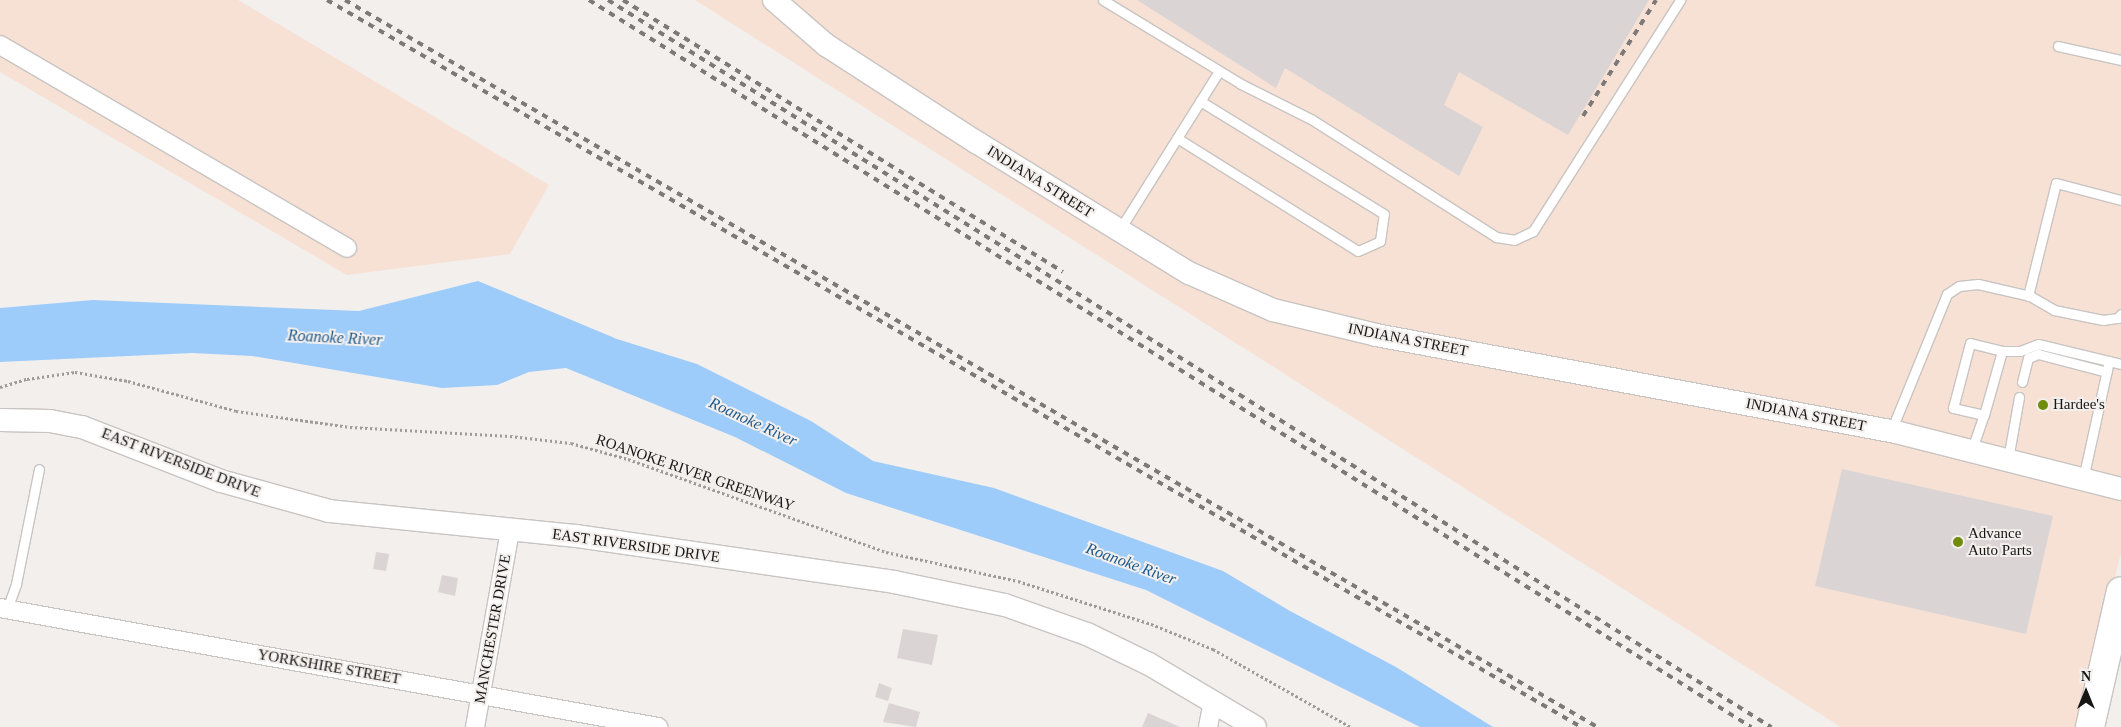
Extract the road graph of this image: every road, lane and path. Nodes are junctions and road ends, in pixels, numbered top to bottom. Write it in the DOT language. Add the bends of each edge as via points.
graph roads {
  1 [pos="774,0"];
  2 [pos="1103,0"];
  3 [pos="1680,0"];
  4 [pos="0,45"];
  5 [pos="2058,46"];
  6 [pos="2121,60"];
  7 [pos="1219,71"];
  8 [pos="1200,101"];
  9 [pos="1177,138"];
  10 [pos="2121,200"];
  11 [pos="1119,231"];
  12 [pos="347,248"];
  13 [pos="2029,296"];
  14 [pos="2121,314"];
  15 [pos="2002,351"];
  16 [pos="2109,361"];
  17 [pos="2121,364"];
  18 [pos="2107,372"];
  19 [pos="2022,382"];
  20 [pos="0,387"];
  21 [pos="2019,397"];
  22 [pos="1984,415"];
  23 [pos="0,420"];
  24 [pos="1891,431"];
  25 [pos="1972,449"];
  26 [pos="2008,458"];
  27 [pos="39,469"];
  28 [pos="2083,479"];
  29 [pos="2121,489"];
  30 [pos="510,530"];
  31 [pos="2121,591"];
  32 [pos="3,608"];
  33 [pos="481,694"];
  34 [pos="1213,702"];
  35 [pos="475,727"];
  36 [pos="658,727"];
  37 [pos="1208,727"];
  38 [pos="1255,727"];
  39 [pos="1351,727"];
  40 [pos="2090,727"];
  1 -- 11 [label="street, INDIANA STREET" via="826,45 867,73"];
  2 -- 7 [label="lane"];
  3 -- 7 [label="lane" via="1533,231 1514,240 1496,237 1311,118"];
  4 -- 12 [label="street"];
  5 -- 6 [label="lane"];
  7 -- 8 [label="lane"];
  8 -- 9 [label="lane"];
  8 -- 9 [label="lane" via="1384,214 1380,241 1358,250"];
  9 -- 11 [label="lane"];
  10 -- 13 [label="lane" via="2056,183"];
  11 -- 24 [label="street, INDIANA STREET" via="1189,273 1230,293 1318,322"];
  13 -- 14 [label="lane" via="2054,310 2103,320 2118,318"];
  13 -- 24 [label="lane" via="1978,284 1959,286 1947,294"];
  15 -- 16 [label="lane" via="2020,351 2038,344"];
  15 -- 22 [label="lane"];
  15 -- 22 [label="lane" via="1970,343 1953,408"];
  16 -- 17 [label="lane"];
  16 -- 18 [label="lane"];
  18 -- 19 [label="lane" via="2032,355 2028,358"];
  18 -- 28 [label="lane"];
  20 -- 39 [label="path, ROANOKE RIVER GREENWAY" via="27,378 76,372 128,381 236,411 350,427 510,436 571,443 628,459 886,552 1018,581 1151,624 1213,649"];
  21 -- 26 [label="lane"];
  22 -- 25 [label="lane"];
  23 -- 30 [label="street, EAST RIVERSIDE DRIVE" via="50,421 82,427 221,481 308,506"];
  24 -- 25 [label="street, INDIANA STREET"];
  25 -- 26 [label="street, INDIANA STREET"];
  26 -- 28 [label="street, INDIANA STREET"];
  27 -- 32 [label="lane" via="16,584"];
  28 -- 29 [label="street, INDIANA STREET"];
  30 -- 33 [label="street, MANCHESTER DRIVE"];
  30 -- 34 [label="street, EAST RIVERSIDE DRIVE" via="576,536 894,582 1006,605 1087,634 1149,664"];
  31 -- 40 [label="main road"];
  32 -- 33 [label="street, YORKSHIRE STREET"];
  33 -- 35 [label="street, MANCHESTER DRIVE"];
  33 -- 36 [label="street, YORKSHIRE STREET"];
  34 -- 37 [label="street"];
  34 -- 38 [label="street, EAST RIVERSIDE DRIVE"];
}
